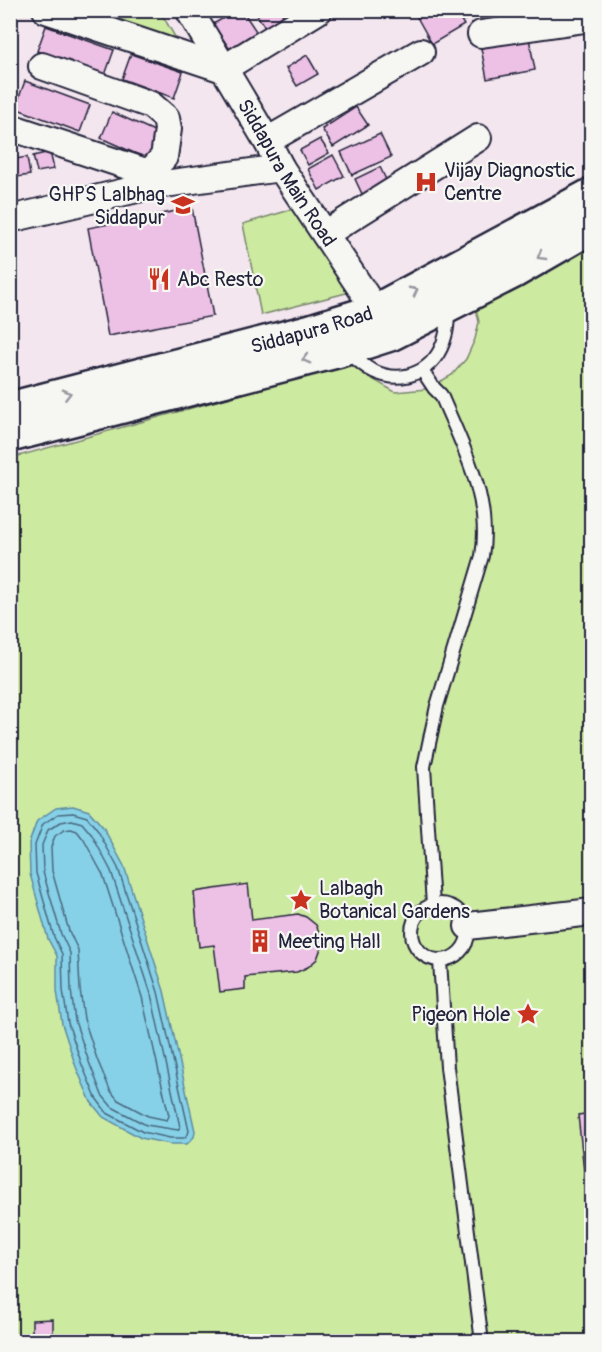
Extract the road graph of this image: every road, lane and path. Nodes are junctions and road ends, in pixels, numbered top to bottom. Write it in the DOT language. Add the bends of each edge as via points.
graph roads {
  1 [pos="46,10"];
  2 [pos="189,10"];
  3 [pos="319,10"];
  4 [pos="591,18"];
  5 [pos="481,34"];
  6 [pos="422,52"];
  7 [pos="42,66"];
  8 [pos="224,69"];
  9 [pos="10,127"];
  10 [pos="478,138"];
  11 [pos="267,141"];
  12 [pos="281,168"];
  13 [pos="154,179"];
  14 [pos="591,195"];
  15 [pos="10,219"];
  16 [pos="591,226"];
  17 [pos="325,234"];
  18 [pos="449,305"];
  19 [pos="383,323"];
  20 [pos="343,349"];
  21 [pos="422,370"];
  22 [pos="10,409"];
  23 [pos="10,435"];
  24 [pos="433,905"];
  25 [pos="591,912"];
  26 [pos="468,926"];
  27 [pos="440,961"];
  28 [pos="482,1341"];
  1 -- 8 [label="street"];
  2 -- 8 [label="street, Siddapura Main Road"];
  3 -- 8 [label="street"];
  4 -- 5 [label="street"];
  6 -- 11 [label="street"];
  7 -- 13 [label="street" via="151,105 166,118 164,157"];
  8 -- 11 [label="street, Siddapura Main Road"];
  9 -- 13 [label="street"];
  10 -- 17 [label="street"];
  11 -- 12 [label="street, Siddapura Main Road"];
  12 -- 13 [label="street"];
  12 -- 17 [label="street, Siddapura Main Road"];
  13 -- 15 [label="street"];
  19 -- 14 [label="main road, Siddapura Road, one-way"];
  16 -- 18 [label="main road, Siddapura Road, one-way"];
  17 -- 19 [label="street, Siddapura Main Road"];
  18 -- 19 [label="main road, Siddapura Road"];
  18 -- 21 [label="lane" via="440,351"];
  19 -- 20 [label="main road, Siddapura Road"];
  22 -- 19 [label="main road, Siddapura Road, one-way" via="308,332"];
  20 -- 21 [label="lane" via="371,370 390,376 413,375"];
  20 -- 23 [label="main road, Siddapura Road, one-way"];
  21 -- 24 [label="lane" via="441,395 476,480 485,536 437,706 424,767"];
  24 -- 26 [label="lane" via="455,908"];
  24 -- 27 [label="lane" via="416,917 412,938 423,955"];
  25 -- 26 [label="street"];
  26 -- 27 [label="lane" via="464,949"];
  27 -- 28 [label="lane" via="447,1067"];
}
